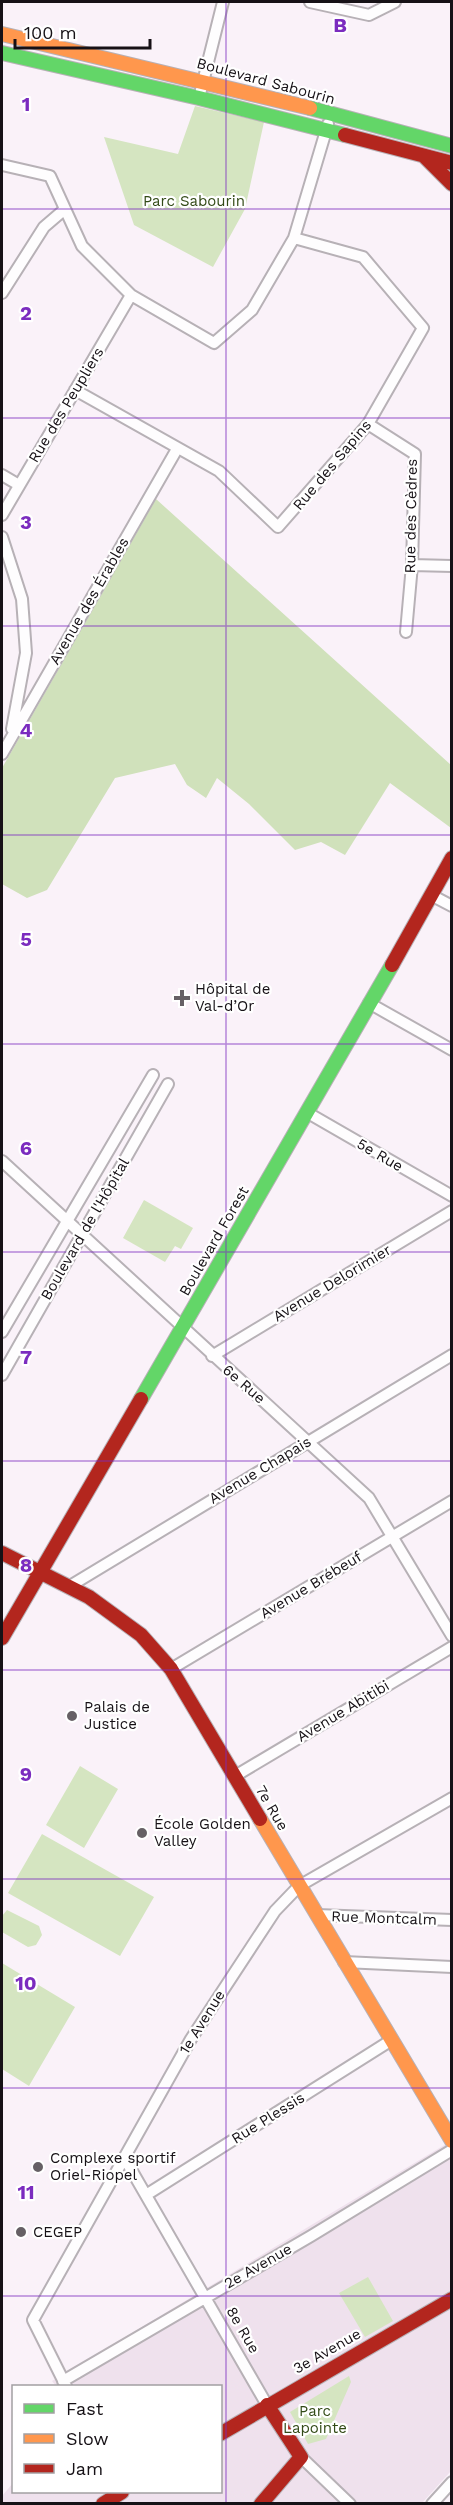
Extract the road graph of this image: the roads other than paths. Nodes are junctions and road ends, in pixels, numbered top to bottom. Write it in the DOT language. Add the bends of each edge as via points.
graph roads {
  1 [pos="224,2"];
  2 [pos="310,2"];
  3 [pos="395,2"];
  4 [pos="2,34"];
  5 [pos="2,53"];
  6 [pos="203,82"];
  7 [pos="199,98"];
  8 [pos="330,115"];
  9 [pos="326,131"];
  10 [pos="452,146"];
  11 [pos="425,157"];
  12 [pos="452,163"];
  13 [pos="2,165"];
  14 [pos="452,184"];
  15 [pos="65,209"];
  16 [pos="294,238"];
  17 [pos="2,293"];
  18 [pos="131,295"];
  19 [pos="75,390"];
  20 [pos="368,424"];
  21 [pos="177,449"];
  22 [pos="2,475"];
  23 [pos="19,484"];
  24 [pos="2,514"];
  25 [pos="2,537"];
  26 [pos="412,565"];
  27 [pos="452,566"];
  28 [pos="406,632"];
  29 [pos="10,739"];
  30 [pos="2,754"];
  31 [pos="452,858"];
  32 [pos="431,895"];
  33 [pos="452,906"];
  34 [pos="369,1003"];
  35 [pos="452,1050"];
  36 [pos="153,1075"];
  37 [pos="168,1084"];
  38 [pos="308,1113"];
  39 [pos="2,1161"];
  40 [pos="452,1196"];
  41 [pos="452,1210"];
  42 [pos="67,1220"];
  43 [pos="82,1234"];
  44 [pos="183,1328"];
  45 [pos="2,1332"];
  46 [pos="452,1355"];
  47 [pos="212,1356"];
  48 [pos="2,1375"];
  49 [pos="309,1441"];
  50 [pos="452,1501"];
  51 [pos="393,1537"];
  52 [pos="2,1553"];
  53 [pos="40,1571"];
  54 [pos="70,1586"];
  55 [pos="452,1636"];
  56 [pos="2,1638"];
  57 [pos="452,1647"];
  58 [pos="171,1669"];
  59 [pos="235,1776"];
  60 [pos="452,1798"];
  61 [pos="299,1886"];
  62 [pos="316,1915"];
  63 [pos="452,1920"];
  64 [pos="344,1962"];
  65 [pos="452,1967"];
  66 [pos="390,2041"];
  67 [pos="452,2141"];
  68 [pos="452,2150"];
  69 [pos="125,2159"];
  70 [pos="146,2195"];
  71 [pos="205,2297"];
  72 [pos="452,2299"];
  73 [pos="65,2384"];
  74 [pos="267,2405"];
  75 [pos="222,2433"];
  76 [pos="302,2457"];
  77 [pos="452,2482"];
  78 [pos="120,2493"];
  79 [pos="103,2504"];
  80 [pos="261,2504"];
  81 [pos="350,2504"];
  82 [pos="432,2504"];
  1 -- 6 [label="street"];
  2 -- 3 [label="street" via="369,15"];
  4 -- 6 [label="street, Boulevard Sabourin"];
  5 -- 7 [label="street"];
  6 -- 7 [label="street"];
  6 -- 8 [label="street, Boulevard Sabourin"];
  7 -- 9 [label="street"];
  8 -- 9 [label="street"];
  8 -- 10 [label="street, Boulevard Sabourin"];
  9 -- 11 [label="street"];
  9 -- 16 [label="street"];
  11 -- 12 [label="street"];
  11 -- 14 [label="street"];
  13 -- 15 [label="street" via="50,176"];
  15 -- 17 [label="street" via="44,227"];
  15 -- 18 [label="street" via="82,246"];
  16 -- 18 [label="street" via="252,309 214,343"];
  16 -- 20 [label="street, Rue des Sapins" via="363,257 423,328"];
  18 -- 19 [label="street, Rue des Peupliers"];
  19 -- 21 [label="street, Rue des Sapins"];
  19 -- 23 [label="street, Rue des Peupliers"];
  20 -- 21 [label="street, Rue des Sapins" via="278,527 219,471"];
  20 -- 26 [label="street, Rue des Cèdres" via="415,454"];
  21 -- 29 [label="street, Avenue des Érables"];
  22 -- 23 [label="street"];
  23 -- 24 [label="street, Rue des Peupliers"];
  25 -- 29 [label="street" via="22,599 26,653"];
  26 -- 27 [label="street"];
  26 -- 28 [label="street, Rue des Cèdres"];
  29 -- 30 [label="street, Avenue des Érables"];
  31 -- 32 [label="street, Boulevard Forest"];
  32 -- 33 [label="street"];
  32 -- 34 [label="street, Boulevard Forest"];
  34 -- 35 [label="street"];
  34 -- 38 [label="street, Boulevard Forest"];
  36 -- 42 [label="street, Boulevard de l'Hôpital"];
  37 -- 43 [label="street, Boulevard de l'Hôpital"];
  38 -- 40 [label="street, 5e Rue"];
  38 -- 44 [label="street, Boulevard Forest"];
  39 -- 42 [label="street, 6e Rue"];
  41 -- 47 [label="street, Avenue Delorimier"];
  42 -- 43 [label="street, 6e Rue"];
  42 -- 45 [label="street, Boulevard de l'Hôpital"];
  43 -- 44 [label="street, 6e Rue"];
  43 -- 48 [label="street, Boulevard de l'Hôpital"];
  44 -- 47 [label="street, 6e Rue"];
  44 -- 53 [label="street, Boulevard Forest"];
  46 -- 49 [label="street, Avenue Chapais"];
  47 -- 49 [label="street, 6e Rue"];
  49 -- 51 [label="street, 6e Rue" via="369,1498"];
  49 -- 54 [label="street, Avenue Chapais"];
  50 -- 51 [label="street, Avenue Brébeuf"];
  51 -- 55 [label="street, 6e Rue"];
  51 -- 58 [label="street, Avenue Brébeuf"];
  52 -- 53 [label="street, 7e Rue"];
  53 -- 54 [label="street, 7e Rue"];
  53 -- 56 [label="street, Boulevard Forest"];
  54 -- 58 [label="street, 7e Rue" via="137,1631"];
  57 -- 59 [label="street, Avenue Abitibi"];
  58 -- 59 [label="street, 7e Rue"];
  59 -- 61 [label="street, 7e Rue"];
  60 -- 61 [label="street, 1e Avenue"];
  61 -- 62 [label="street, 7e Rue"];
  61 -- 69 [label="street, 1e Avenue" via="275,1911 190,2039"];
  62 -- 63 [label="street, Rue Montcalm"];
  62 -- 64 [label="street, 7e Rue"];
  64 -- 65 [label="street"];
  64 -- 66 [label="street, 7e Rue"];
  66 -- 67 [label="street, 7e Rue"];
  66 -- 70 [label="street, Rue Plessis"];
  68 -- 71 [label="street, 2e Avenue"];
  69 -- 70 [label="street, 8e Rue"];
  69 -- 73 [label="street, 1e Avenue" via="33,2320"];
  70 -- 71 [label="street, 8e Rue"];
  71 -- 73 [label="street, 2e Avenue"];
  71 -- 74 [label="street, 8e Rue"];
  72 -- 74 [label="street, 3e Avenue"];
  74 -- 75 [label="street, 3e Avenue"];
  74 -- 76 [label="street, 8e Rue"];
  76 -- 80 [label="street"];
  76 -- 81 [label="street, 8e Rue"];
  77 -- 82 [label="street"];
  78 -- 79 [label="street"];
}
